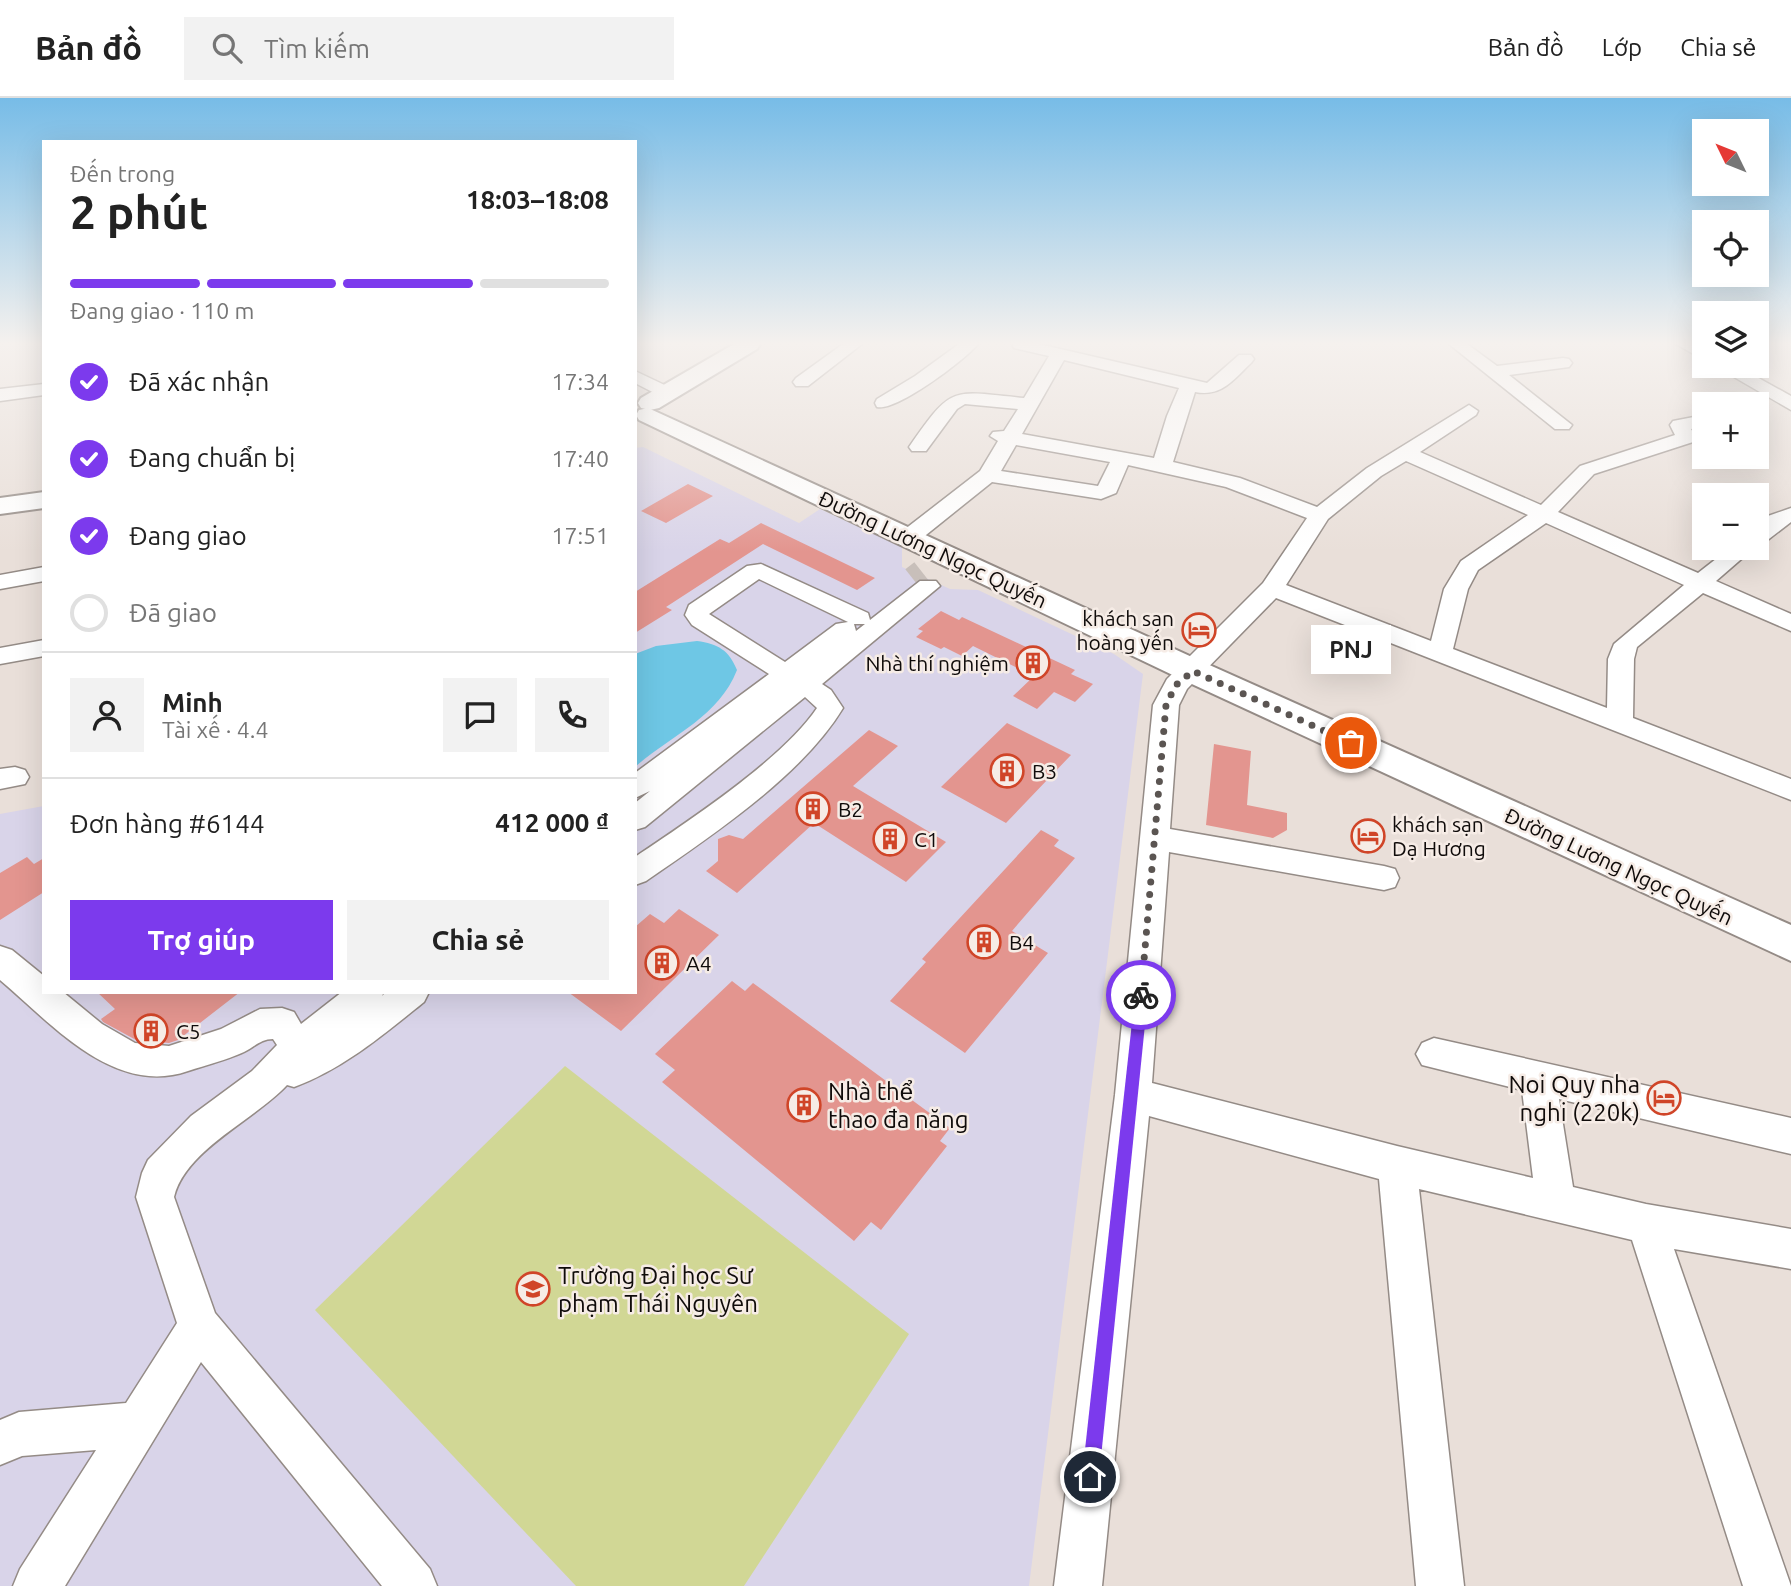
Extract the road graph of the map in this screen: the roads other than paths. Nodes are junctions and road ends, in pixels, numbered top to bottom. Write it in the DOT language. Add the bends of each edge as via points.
graph roads {
  1 [pos="662,413"];
  2 [pos="944,413"];
  3 [pos="1023,413"];
  4 [pos="1179,413"];
  5 [pos="1465,413"];
  6 [pos="1547,413"];
  7 [pos="1692,423"];
  8 [pos="1562,425"];
  9 [pos="1005,437"];
  10 [pos="919,447"];
  11 [pos="1405,453"];
  12 [pos="1121,458"];
  13 [pos="1162,465"];
  14 [pos="988,475"];
  15 [pos="42,500"];
  16 [pos="0,506"];
  17 [pos="1791,514"];
  18 [pos="1320,515"];
  19 [pos="1543,515"];
  20 [pos="1769,527"];
  21 [pos="908,538"];
  22 [pos="1729,560"];
  23 [pos="934,572"];
  24 [pos="42,574"];
  25 [pos="0,582"];
  26 [pos="1700,583"];
  27 [pos="1272,588"];
  28 [pos="859,618"];
  29 [pos="1791,623"];
  30 [pos="42,648"];
  31 [pos="1440,653"];
  32 [pos="0,656"];
  33 [pos="1193,671"];
  34 [pos="794,680"];
  35 [pos="1620,724"];
  36 [pos="1791,790"];
  37 [pos="644,791"];
  38 [pos="637,813"];
  39 [pos="1155,838"];
  40 [pos="637,872"];
  41 [pos="1384,878"];
  42 [pos="1791,944"];
  43 [pos="0,960"];
  44 [pos="365,994"];
  45 [pos="409,994"];
  46 [pos="1434,1054"];
  47 [pos="304,1056"];
  48 [pos="1538,1080"];
  49 [pos="1133,1095"];
  50 [pos="1791,1136"];
  51 [pos="1397,1165"];
  52 [pos="1556,1202"];
  53 [pos="1646,1224"];
  54 [pos="1791,1249"];
  55 [pos="199,1326"];
  56 [pos="138,1424"];
  57 [pos="0,1443"];
  58 [pos="37,1586"];
  59 [pos="413,1586"];
  60 [pos="1078,1586"];
  61 [pos="1440,1586"];
  62 [pos="1767,1586"];
  1 -- 21 [label="main road, Đường Lương Ngọc Quyến"];
  2 -- 10 [label="street"];
  3 -- 9 [label="street"];
  4 -- 13 [label="street"];
  5 -- 11 [label="street"];
  6 -- 8 [label="street"];
  7 -- 19 [label="street" via="1680,425 1686,438 1587,470"];
  9 -- 12 [label="street"];
  9 -- 14 [label="street"];
  11 -- 18 [label="street"];
  11 -- 19 [label="street"];
  12 -- 13 [label="street"];
  12 -- 14 [label="street" via="1109,489 1101,493"];
  13 -- 18 [label="street" via="1233,482"];
  14 -- 21 [label="street"];
  15 -- 16 [label="main road"];
  17 -- 20 [label="street"];
  18 -- 27 [label="street"];
  19 -- 26 [label="street"];
  19 -- 31 [label="street" via="1469,566 1457,589"];
  21 -- 23 [label="main road, Đường Lương Ngọc Quyến"];
  22 -- 26 [label="street"];
  23 -- 28 [label="street"];
  23 -- 33 [label="main road, Đường Lương Ngọc Quyến"];
  23 -- 34 [label="street"];
  24 -- 25 [label="street"];
  26 -- 29 [label="street"];
  26 -- 35 [label="street" via="1626,644 1621,659"];
  27 -- 31 [label="street"];
  27 -- 33 [label="street"];
  28 -- 34 [label="street"];
  28 -- 34 [label="street" via="761,571 697,610 701,620"];
  30 -- 32 [label="street"];
  31 -- 35 [label="street"];
  33 -- 39 [label="street" via="1176,685 1166,705"];
  33 -- 42 [label="main road, Đường Lương Ngọc Quyến"];
  34 -- 37 [label="street"];
  34 -- 40 [label="street" via="822,696 830,708 817,729 712,817"];
  35 -- 36 [label="street"];
  37 -- 38 [label="street"];
  39 -- 41 [label="street"];
  39 -- 49 [label="street"];
  43 -- 47 [label="street" via="90,1035 130,1058 169,1062 231,1041 260,1024 282,1023"];
  44 -- 47 [label="street"];
  45 -- 47 [label="street" via="369,1026"];
  46 -- 48 [label="street"];
  47 -- 55 [label="street" via="204,1128 161,1173 155,1197"];
  48 -- 50 [label="street"];
  48 -- 52 [label="street"];
  49 -- 51 [label="street"];
  49 -- 60 [label="street"];
  51 -- 52 [label="street"];
  51 -- 61 [label="street"];
  52 -- 53 [label="street"];
  53 -- 54 [label="street"];
  53 -- 62 [label="street"];
  55 -- 56 [label="street"];
  55 -- 59 [label="street"];
  56 -- 57 [label="street" via="19,1434"];
  56 -- 58 [label="street"];
}
